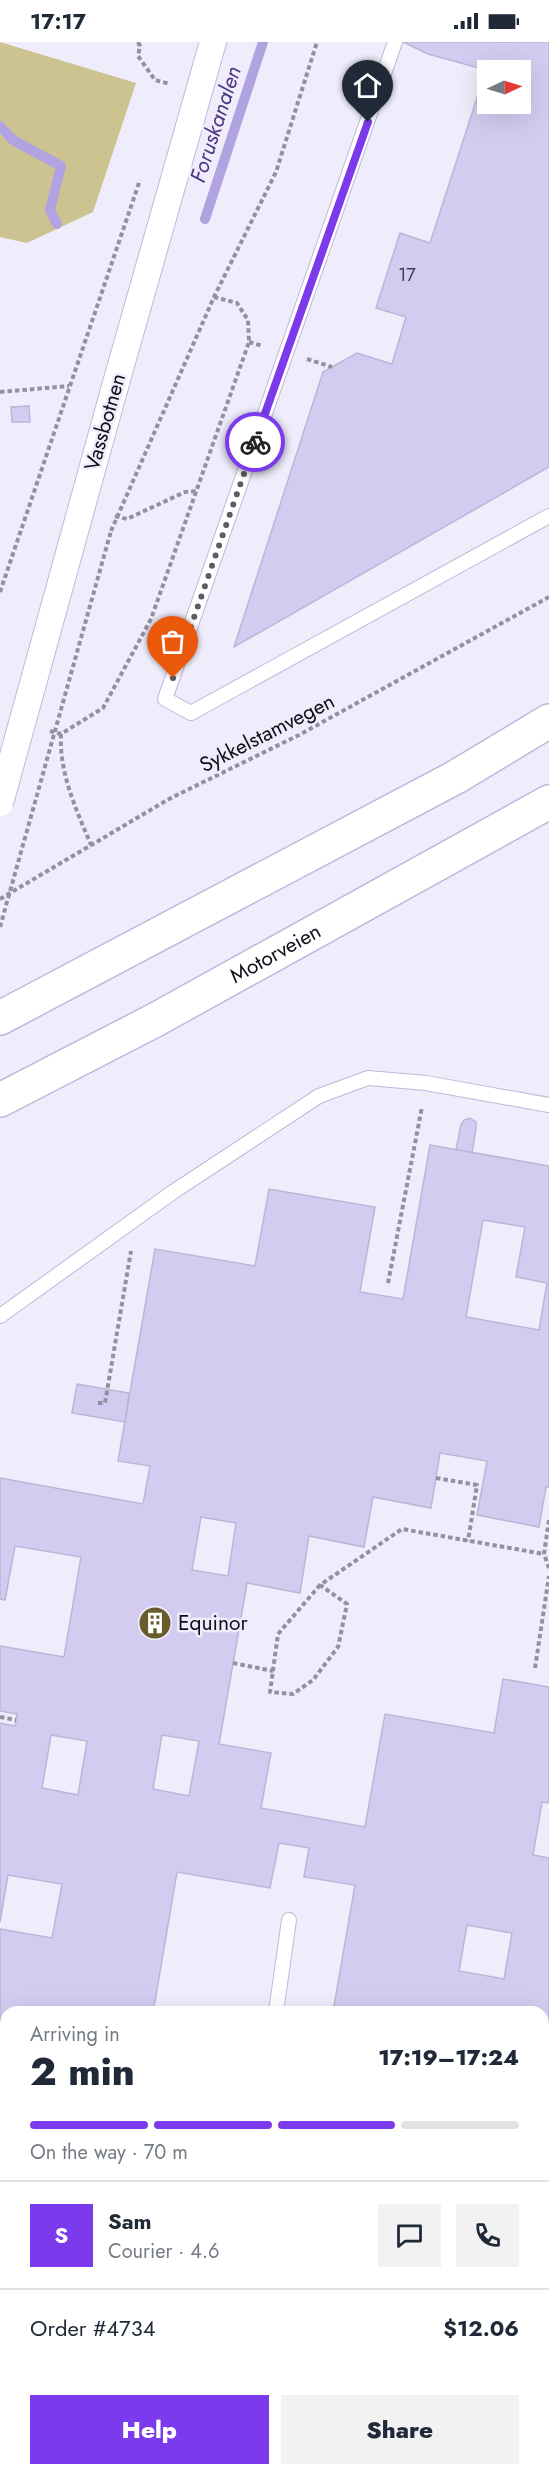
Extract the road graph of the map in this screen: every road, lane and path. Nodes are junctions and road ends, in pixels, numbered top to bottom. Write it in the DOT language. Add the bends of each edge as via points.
graph roads {
  1 [pos="138,42"];
  2 [pos="213,42"];
  3 [pos="317,42"];
  4 [pos="395,42"];
  5 [pos="173,85"];
  6 [pos="141,177"];
  7 [pos="214,297"];
  8 [pos="69,386"];
  9 [pos="0,392"];
  10 [pos="198,491"];
  11 [pos="115,516"];
  12 [pos="549,516"];
  13 [pos="0,592"];
  14 [pos="549,597"];
  15 [pos="549,721"];
  16 [pos="40,728"];
  17 [pos="61,734"];
  18 [pos="549,802"];
  19 [pos="0,803"];
  20 [pos="91,845"];
  21 [pos="0,899"];
  22 [pos="0,927"];
  23 [pos="0,1018"];
  24 [pos="426,1083"];
  25 [pos="0,1100"];
  26 [pos="549,1105"];
  27 [pos="137,1218"];
  28 [pos="388,1283"];
  29 [pos="0,1316"];
  30 [pos="98,1403"];
  31 [pos="436,1478"];
  32 [pos="549,1520"];
  33 [pos="468,1541"];
  34 [pos="544,1554"];
  35 [pos="549,1568"];
  36 [pos="549,1576"];
  37 [pos="320,1585"];
  38 [pos="233,1663"];
  39 [pos="535,1668"];
  40 [pos="273,1671"];
  41 [pos="0,1717"];
  42 [pos="16,1720"];
  43 [pos="289,1920"];
  44 [pos="277,2006"];
  1 -- 5 [label="path" via="138,56 155,80"];
  2 -- 19 [label="street, Vassbotnen, bridge"];
  3 -- 7 [label="path" via="276,172"];
  4 -- 12 [label="lane" via="165,699 191,713"];
  6 -- 8 [label="path"];
  7 -- 10 [label="path" via="237,303 248,320 249,342"];
  7 -- 11 [label="path"];
  8 -- 9 [label="path"];
  8 -- 13 [label="path"];
  10 -- 11 [label="path" via="185,492 127,519"];
  10 -- 17 [label="path" via="151,619 103,708"];
  11 -- 22 [label="path, bridge"];
  14 -- 20 [label="path, Sykkelstamvegen" via="299,735 169,799"];
  15 -- 23 [label="highway" via="456,777"];
  16 -- 17 [label="path"];
  17 -- 20 [label="path" via="60,753 66,779"];
  18 -- 25 [label="highway, Motorveien" via="157,1019"];
  20 -- 21 [label="path, Sykkelstamvegen"];
  24 -- 26 [label="lane"];
  24 -- 27 [label="lane" via="368,1078 319,1096"];
  24 -- 28 [label="path"];
  27 -- 29 [label="lane"];
  27 -- 30 [label="path" via="105,1403"];
  31 -- 33 [label="path" via="477,1485"];
  32 -- 34 [label="path"];
  33 -- 34 [label="path"];
  33 -- 37 [label="path" via="402,1529"];
  34 -- 35 [label="path"];
  36 -- 39 [label="path"];
  37 -- 40 [label="path" via="278,1634"];
  37 -- 40 [label="path" via="347,1604 338,1647 313,1680 293,1695 270,1692"];
  38 -- 40 [label="path"];
  41 -- 42 [label="path"];
  43 -- 44 [label="lane"];
}
